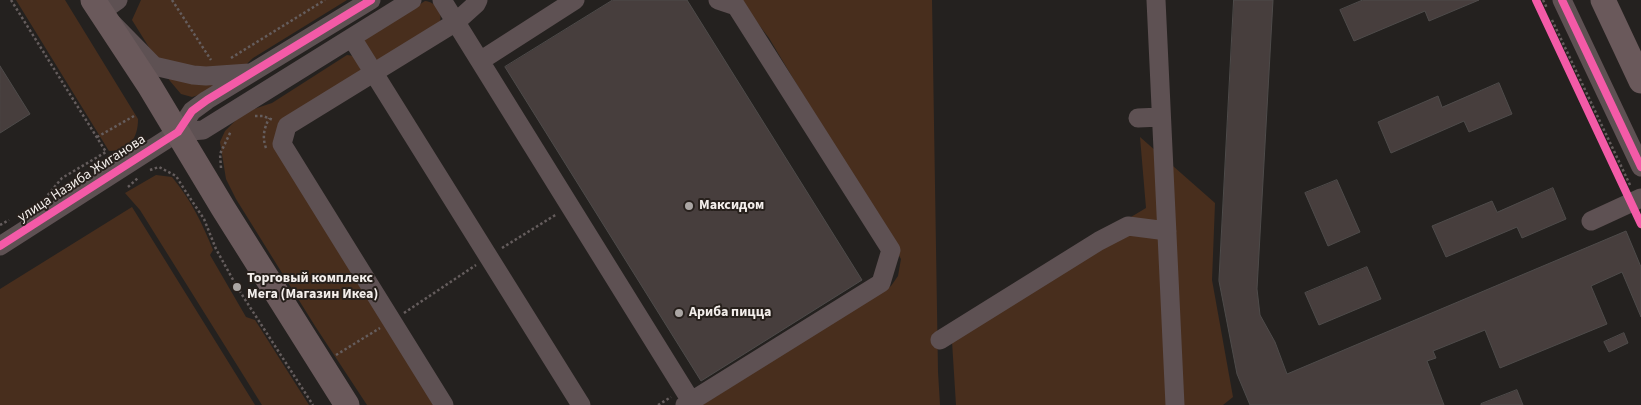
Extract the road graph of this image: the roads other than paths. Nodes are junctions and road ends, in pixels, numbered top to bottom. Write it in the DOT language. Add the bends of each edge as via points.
graph roads {
  1 [pos="371,0"];
  2 [pos="412,0"];
  3 [pos="442,0"];
  4 [pos="478,0"];
  5 [pos="575,0"];
  6 [pos="718,0"];
  7 [pos="1156,0"];
  8 [pos="1604,0"];
  9 [pos="104,4"];
  10 [pos="1555,4"];
  11 [pos="456,22"];
  12 [pos="352,38"];
  13 [pos="480,61"];
  14 [pos="253,73"];
  15 [pos="374,73"];
  16 [pos="1641,81"];
  17 [pos="1161,117"];
  18 [pos="1138,118"];
  19 [pos="178,132"];
  20 [pos="1641,167"];
  21 [pos="1636,200"];
  22 [pos="1591,221"];
  23 [pos="1166,231"];
  24 [pos="0,246"];
  25 [pos="940,340"];
  26 [pos="684,400"];
  27 [pos="347,405"];
  28 [pos="444,405"];
  29 [pos="581,405"];
  30 [pos="1174,405"];
  1 -- 14 [label="street"];
  2 -- 12 [label="street"];
  3 -- 11 [label="street"];
  4 -- 11 [label="street"];
  5 -- 13 [label="street"];
  6 -- 26 [label="street" via="736,6 891,250 881,283"];
  7 -- 17 [label="street"];
  8 -- 16 [label="main road"];
  9 -- 14 [label="street" via="154,66 206,76"];
  9 -- 19 [label="main road"];
  10 -- 20 [label="street"];
  11 -- 13 [label="street"];
  11 -- 15 [label="street"];
  12 -- 15 [label="street"];
  12 -- 19 [label="street" via="203,130"];
  13 -- 26 [label="street"];
  14 -- 19 [label="street" via="192,111"];
  15 -- 28 [label="street" via="285,135"];
  15 -- 29 [label="street"];
  17 -- 18 [label="street"];
  17 -- 23 [label="street"];
  19 -- 24 [label="street, улица Назиба Жиганова"];
  19 -- 27 [label="main road"];
  21 -- 22 [label="street"];
  23 -- 25 [label="street" via="1128,226"];
  23 -- 30 [label="street"];
}
